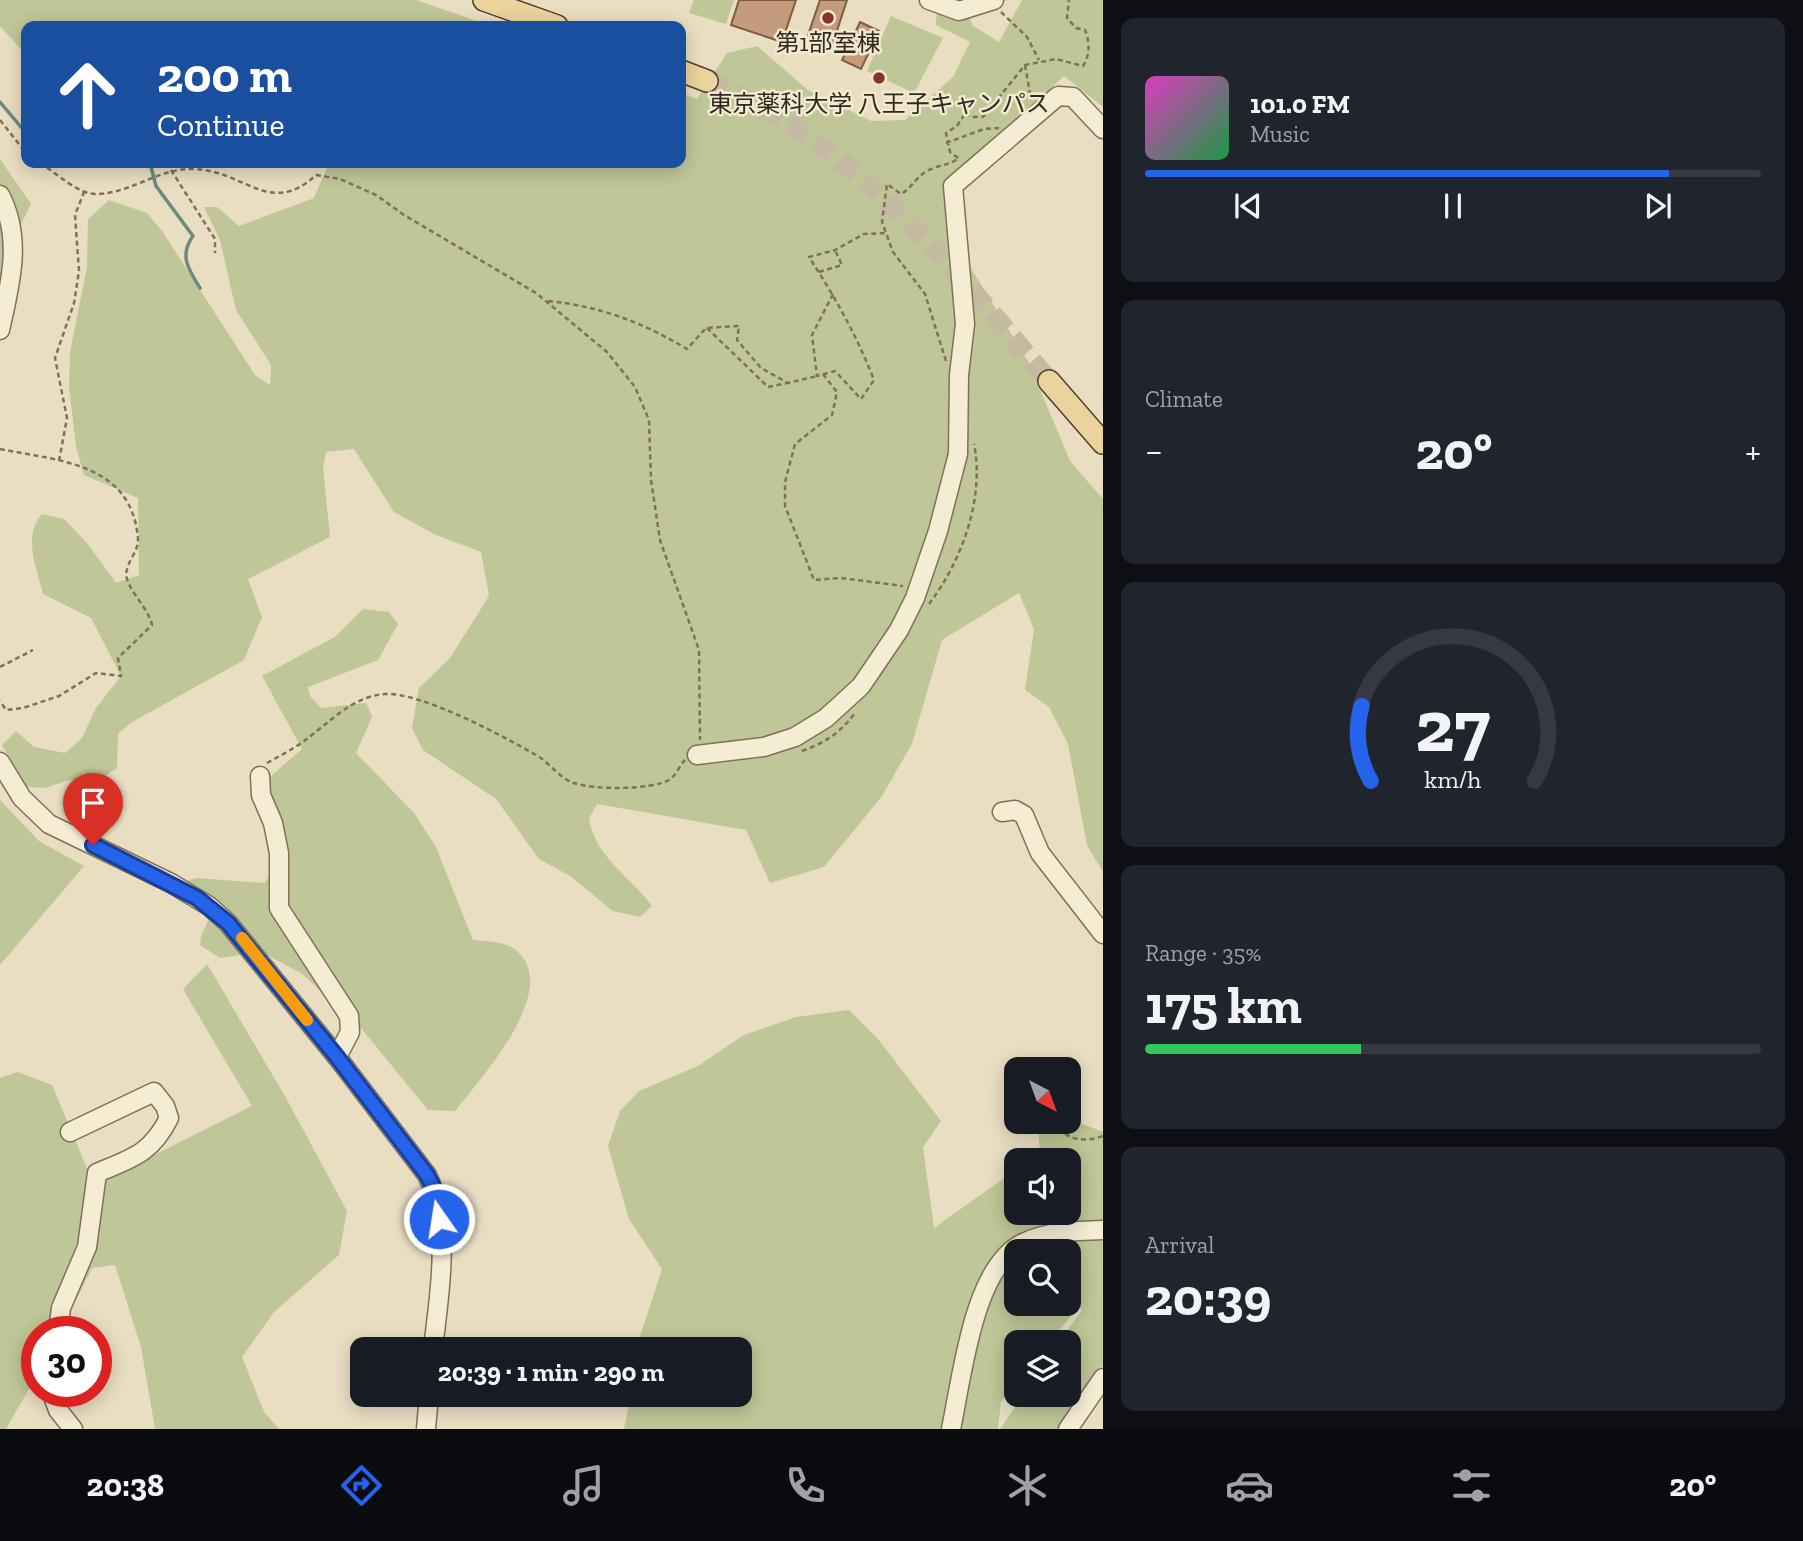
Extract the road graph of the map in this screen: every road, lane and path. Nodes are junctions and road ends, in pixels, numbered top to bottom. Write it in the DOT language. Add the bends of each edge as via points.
graph roads {
  1 [pos="484,0"];
  2 [pos="929,0"];
  3 [pos="1069,0"];
  4 [pos="993,1"];
  5 [pos="530,8"];
  6 [pos="550,21"];
  7 [pos="1039,60"];
  8 [pos="1025,65"];
  9 [pos="686,73"];
  10 [pos="707,81"];
  11 [pos="0,120"];
  12 [pos="1024,123"];
  13 [pos="1103,129"];
  14 [pos="946,143"];
  15 [pos="21,147"];
  16 [pos="964,164"];
  17 [pos="48,168"];
  18 [pos="171,170"];
  19 [pos="84,192"];
  20 [pos="0,195"];
  21 [pos="888,233"];
  22 [pos="835,250"];
  23 [pos="215,253"];
  24 [pos="818,272"];
  25 [pos="833,294"];
  26 [pos="546,301"];
  27 [pos="706,328"];
  28 [pos="0,330"];
  29 [pos="948,368"];
  30 [pos="823,374"];
  31 [pos="817,376"];
  32 [pos="1049,381"];
  33 [pos="788,383"];
  34 [pos="973,440"];
  35 [pos="1103,443"];
  36 [pos="0,449"];
  37 [pos="59,461"];
  38 [pos="920,582"];
  39 [pos="923,614"];
  40 [pos="33,650"];
  41 [pos="0,667"];
  42 [pos="0,701"];
  43 [pos="855,713"];
  44 [pos="700,722"];
  45 [pos="799,752"];
  46 [pos="697,755"];
  47 [pos="0,762"];
  48 [pos="260,776"];
  49 [pos="1002,812"];
  50 [pos="1103,934"];
  51 [pos="337,1057"];
  52 [pos="70,1132"];
  53 [pos="1068,1134"];
  54 [pos="1103,1136"];
  55 [pos="1103,1230"];
  56 [pos="60,1316"];
  57 [pos="434,1337"];
  58 [pos="1103,1378"];
  59 [pos="57,1407"];
  60 [pos="428,1407"];
  61 [pos="1103,1407"];
  62 [pos="1080,1412"];
  63 [pos="73,1429"];
  64 [pos="426,1429"];
  65 [pos="951,1429"];
  66 [pos="1068,1429"];
  1 -- 5 [label="main road"];
  2 -- 4 [label="street" via="959,11"];
  3 -- 7 [label="path" via="1067,18 1085,30 1089,40 1087,60 1083,66"];
  4 -- 7 [label="path" via="1027,37"];
  5 -- 6 [label="main road"];
  7 -- 8 [label="path"];
  8 -- 12 [label="path" via="1031,96"];
  8 -- 14 [label="path" via="983,117 966,112 946,133"];
  9 -- 10 [label="main road"];
  11 -- 15 [label="path"];
  12 -- 13 [label="street" via="1058,96 1073,97"];
  12 -- 14 [label="path" via="984,129"];
  12 -- 16 [label="street"];
  14 -- 16 [label="path"];
  16 -- 21 [label="path" via="930,169 901,194 887,184 881,222"];
  16 -- 38 [label="street" via="953,186 965,324 958,454"];
  17 -- 19 [label="path"];
  18 -- 19 [label="path" via="123,190 95,195"];
  18 -- 23 [label="path" via="215,239"];
  18 -- 26 [label="path" via="223,173 272,195 303,187 316,175 340,179 376,195"];
  19 -- 37 [label="path" via="75,215 79,271 74,303 55,358 67,418"];
  20 -- 28 [label="street" via="10,223 14,257"];
  21 -- 22 [label="path" via="864,234"];
  21 -- 29 [label="path" via="893,252 925,295"];
  22 -- 24 [label="path" via="842,265"];
  22 -- 24 [label="path" via="809,257"];
  24 -- 25 [label="path"];
  25 -- 30 [label="path" via="856,333 874,380 861,399 835,371"];
  25 -- 31 [label="path" via="812,335"];
  26 -- 27 [label="path" via="624,316 687,349"];
  26 -- 44 [label="path" via="607,352 635,387 649,420 660,540 699,650"];
  27 -- 33 [label="path" via="768,387"];
  27 -- 33 [label="path" via="739,326 737,340 761,368"];
  30 -- 31 [label="path"];
  30 -- 38 [label="path" via="837,392 832,415 795,444 785,482 785,506 814,580 841,578 897,587"];
  31 -- 33 [label="path"];
  32 -- 35 [label="main road"];
  34 -- 39 [label="path" via="979,468 974,503 944,585"];
  36 -- 37 [label="path"];
  37 -- 42 [label="path" via="98,473 130,502 139,542 126,576 152,625 118,658 121,676 96,673 59,696 23,709 6,710"];
  38 -- 46 [label="street" via="899,630 861,687 826,718 795,737 764,747"];
  40 -- 41 [label="path"];
  43 -- 45 [label="path" via="840,733"];
  46 -- 48 [label="path" via="683,761 672,779 658,785 572,783 537,756 463,716 386,693 364,698 338,713 266,764"];
  47 -- 51 [label="street" via="22,798 49,824 209,905"];
  48 -- 51 [label="street" via="261,795 279,853 279,908 349,1016 350,1032"];
  49 -- 50 [label="street" via="1015,810 1024,815 1040,853"];
  51 -- 57 [label="street" via="436,1193 440,1250"];
  52 -- 56 [label="street" via="154,1092 169,1118 158,1140 137,1156 97,1173 86,1247"];
  53 -- 54 [label="path" via="1086,1141"];
  55 -- 65 [label="street" via="1046,1235 1022,1243 990,1275 979,1304"];
  58 -- 62 [label="street"];
  59 -- 63 [label="street"];
  60 -- 64 [label="street"];
  61 -- 62 [label="street"];
  62 -- 66 [label="street"];
}
